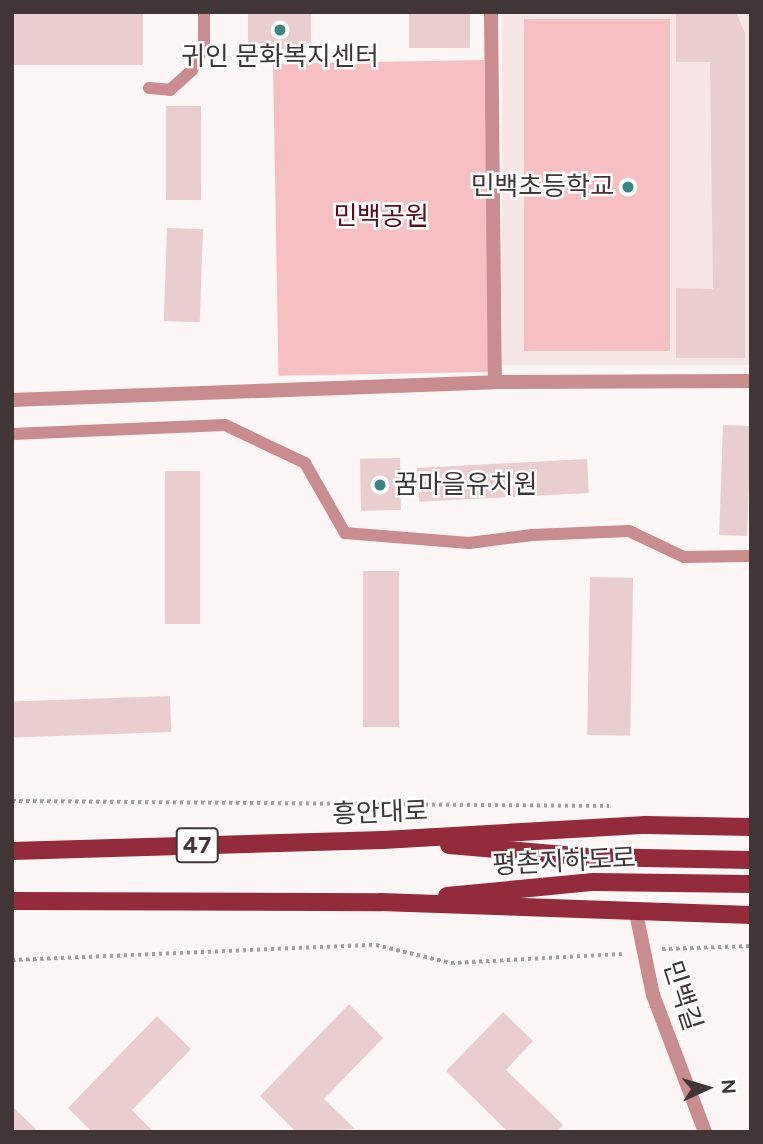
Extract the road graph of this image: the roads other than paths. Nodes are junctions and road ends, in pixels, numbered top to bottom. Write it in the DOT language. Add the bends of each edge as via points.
graph roads {
  1 [pos="204,12"];
  2 [pos="491,12"];
  3 [pos="149,88"];
  4 [pos="751,381"];
  5 [pos="495,382"];
  6 [pos="12,400"];
  7 [pos="12,434"];
  8 [pos="751,556"];
  9 [pos="751,827"];
  10 [pos="383,840"];
  11 [pos="12,851"];
  12 [pos="751,860"];
  13 [pos="751,884"];
  14 [pos="12,901"];
  15 [pos="381,902"];
  16 [pos="636,913"];
  17 [pos="751,915"];
  18 [pos="705,1132"];
  1 -- 3 [label="lane" via="204,46 192,70 170,90"];
  2 -- 5 [label="street"];
  4 -- 5 [label="street"];
  5 -- 6 [label="street"];
  7 -- 8 [label="lane" via="225,425 305,463 345,533 468,544 532,535 629,531 684,557"];
  9 -- 10 [label="main road, 흥안대로" via="646,825"];
  10 -- 11 [label="main road, 흥안대로 / 47"];
  10 -- 12 [label="main road, 평촌지하도로 / 47" via="590,856"];
  13 -- 15 [label="main road, 평촌지하도로 / 47" via="593,883"];
  14 -- 15 [label="main road, 47"];
  15 -- 16 [label="main road"];
  16 -- 17 [label="main road"];
  16 -- 18 [label="street, 민백길" via="653,995"];
}
